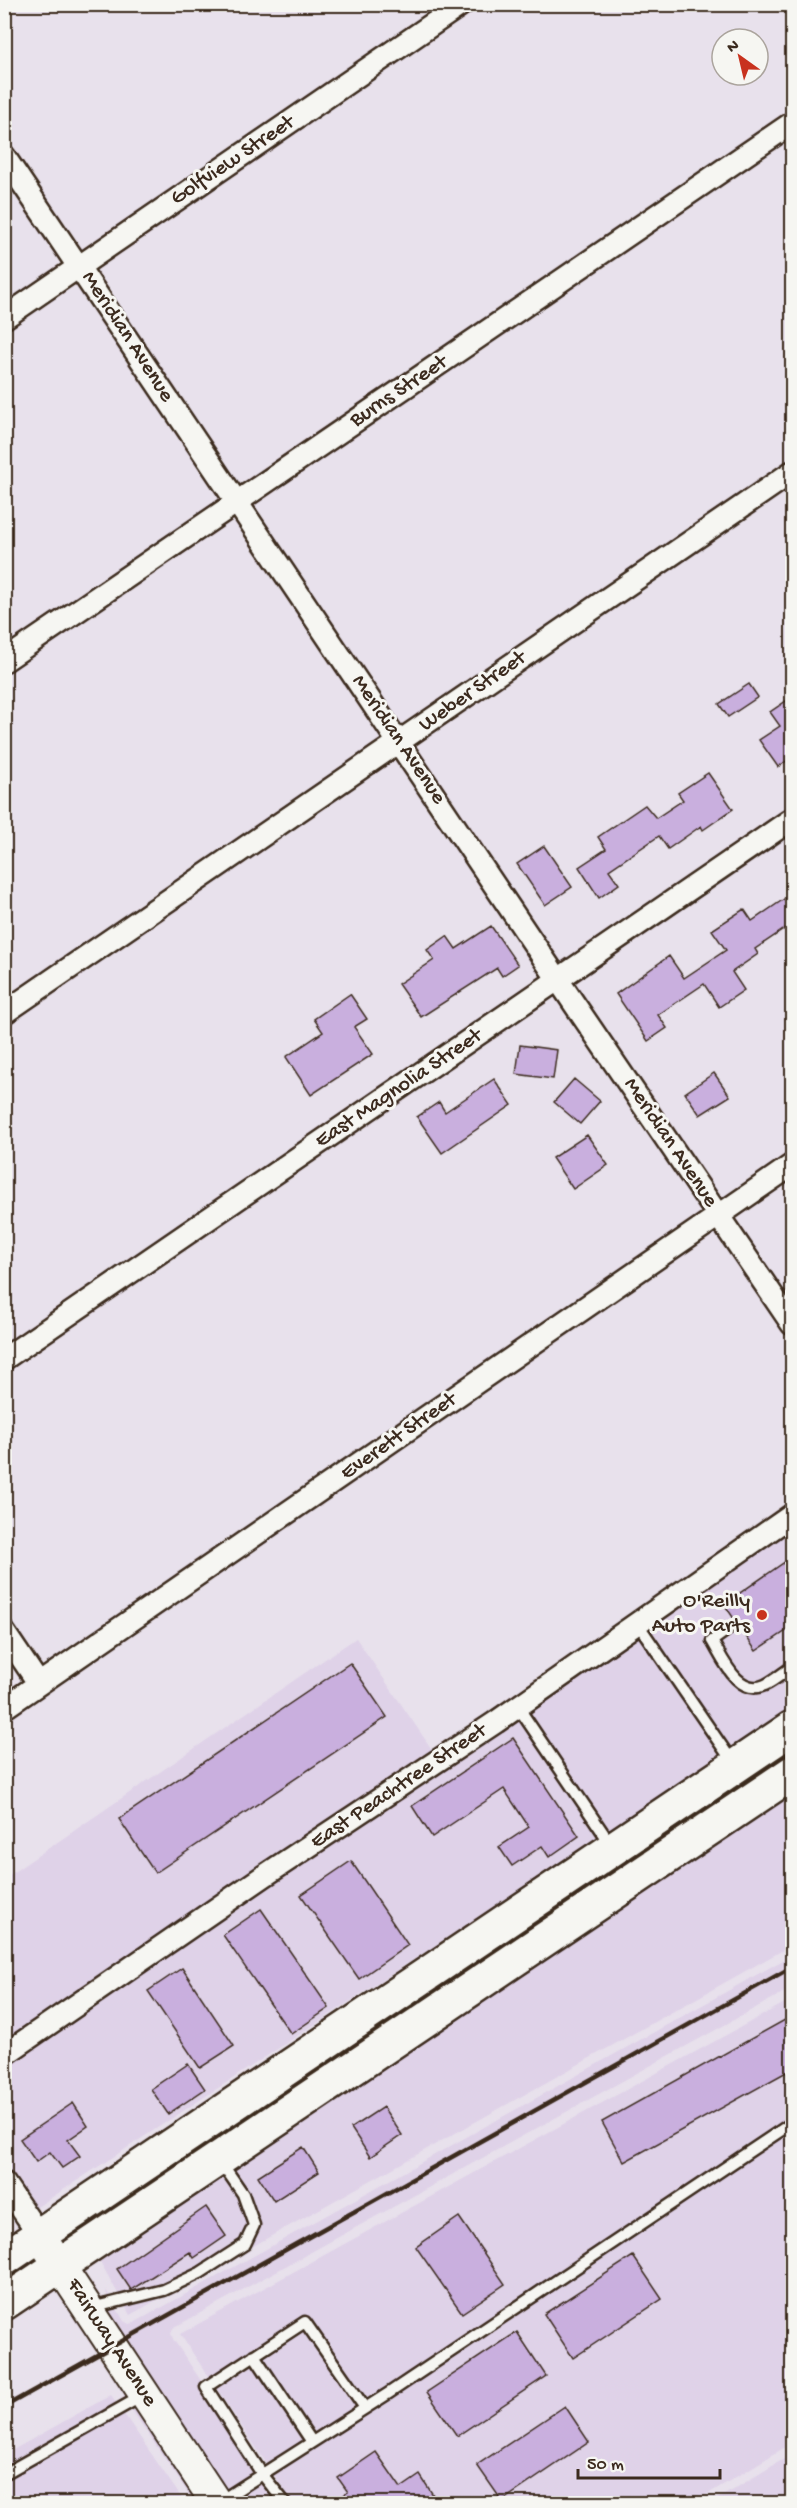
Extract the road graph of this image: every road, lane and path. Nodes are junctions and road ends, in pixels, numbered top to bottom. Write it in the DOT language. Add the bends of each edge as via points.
graph roads {
  1 [pos="462,4"];
  2 [pos="792,123"];
  3 [pos="4,156"];
  4 [pos="80,265"];
  5 [pos="4,318"];
  6 [pos="792,472"];
  7 [pos="237,503"];
  8 [pos="4,661"];
  9 [pos="399,743"];
  10 [pos="792,819"];
  11 [pos="559,978"];
  12 [pos="4,1013"];
  13 [pos="792,1165"];
  14 [pos="719,1215"];
  15 [pos="792,1324"];
  16 [pos="4,1359"];
  17 [pos="792,1515"];
  18 [pos="638,1624"];
  19 [pos="726,1631"];
  20 [pos="4,1632"];
  21 [pos="792,1666"];
  22 [pos="39,1684"];
  23 [pos="518,1707"];
  24 [pos="4,1708"];
  25 [pos="792,1728"];
  26 [pos="736,1767"];
  27 [pos="792,1773"];
  28 [pos="614,1849"];
  29 [pos="508,1921"];
  30 [pos="529,1952"];
  31 [pos="4,2055"];
  32 [pos="792,2123"];
  33 [pos="219,2160"];
  34 [pos="4,2183"];
  35 [pos="40,2236"];
  36 [pos="4,2259"];
  37 [pos="61,2267"];
  38 [pos="4,2303"];
  39 [pos="88,2309"];
  40 [pos="254,2355"];
  41 [pos="144,2394"];
  42 [pos="365,2408"];
  43 [pos="312,2442"];
  44 [pos="4,2474"];
  45 [pos="262,2474"];
  46 [pos="217,2503"];
  47 [pos="286,2504"];
  1 -- 4 [label="street, Golfview Street"];
  2 -- 7 [label="street, Burns Street"];
  3 -- 4 [label="street, Meridian Avenue"];
  4 -- 5 [label="street, Golfview Street"];
  4 -- 7 [label="street, Meridian Avenue"];
  6 -- 9 [label="street, Weber Street"];
  7 -- 8 [label="street, Burns Street"];
  7 -- 9 [label="street, Meridian Avenue"];
  9 -- 11 [label="street, Meridian Avenue"];
  9 -- 12 [label="street, Weber Street"];
  10 -- 11 [label="street, East Magnolia Street"];
  11 -- 14 [label="street, Meridian Avenue"];
  11 -- 16 [label="street, East Magnolia Street"];
  13 -- 14 [label="street, Everett Street"];
  14 -- 15 [label="street, Meridian Avenue"];
  14 -- 22 [label="street, Everett Street"];
  17 -- 18 [label="street, East Peachtree Street"];
  18 -- 23 [label="street, East Peachtree Street"];
  18 -- 26 [label="lane"];
  19 -- 21 [label="lane" via="712,1641 736,1680 747,1687 764,1686"];
  20 -- 22 [label="street"];
  22 -- 24 [label="street, Everett Street"];
  23 -- 28 [label="lane"];
  23 -- 31 [label="street, East Peachtree Street"];
  25 -- 26 [label="main road"];
  26 -- 28 [label="main road"];
  27 -- 30 [label="main road"];
  28 -- 29 [label="main road"];
  29 -- 30 [label="main road"];
  29 -- 35 [label="main road"];
  30 -- 33 [label="main road"];
  32 -- 42 [label="lane"];
  33 -- 37 [label="main road"];
  33 -- 39 [label="lane" via="243,2194 254,2224 245,2244 164,2290"];
  34 -- 35 [label="street, Fairway Avenue"];
  35 -- 36 [label="main road"];
  35 -- 37 [label="street, Fairway Avenue"];
  37 -- 38 [label="main road"];
  37 -- 39 [label="street, Fairway Avenue"];
  39 -- 41 [label="street, Fairway Avenue"];
  40 -- 42 [label="lane" via="305,2322"];
  40 -- 43 [label="lane"];
  40 -- 45 [label="lane" via="206,2387"];
  41 -- 44 [label="lane"];
  41 -- 46 [label="street, Fairway Avenue"];
  42 -- 43 [label="lane"];
  43 -- 45 [label="lane"];
  45 -- 46 [label="lane"];
  45 -- 47 [label="lane"];
}
